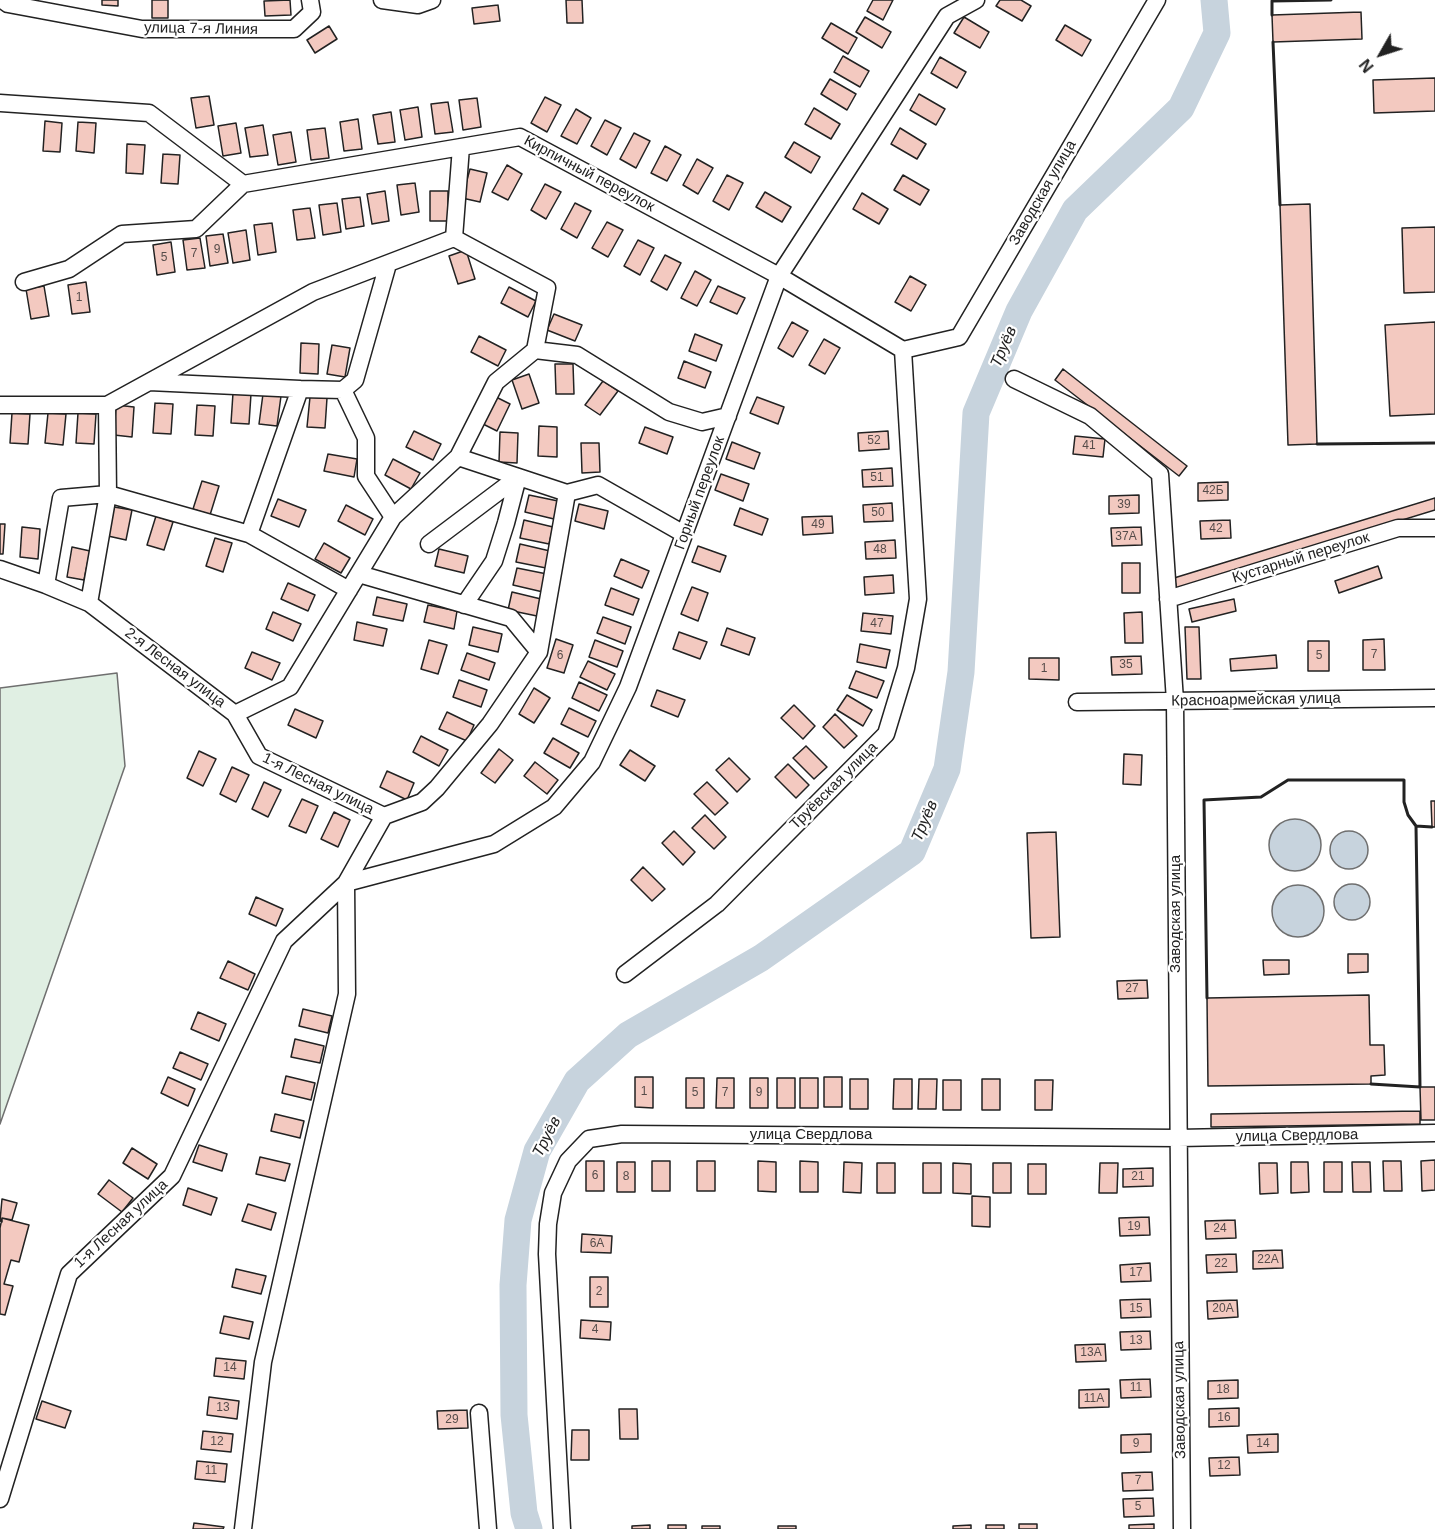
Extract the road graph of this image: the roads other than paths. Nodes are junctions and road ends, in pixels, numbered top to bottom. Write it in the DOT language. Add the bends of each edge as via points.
graph roads {
  1 [pos="2,0"];
  2 [pos="310,0"];
  3 [pos="382,0"];
  4 [pos="432,0"];
  5 [pos="976,0"];
  6 [pos="1156,0"];
  7 [pos="0,103"];
  8 [pos="461,147"];
  9 [pos="243,184"];
  10 [pos="454,238"];
  11 [pos="388,264"];
  12 [pos="779,276"];
  13 [pos="24,282"];
  14 [pos="535,350"];
  15 [pos="903,350"];
  16 [pos="1014,379"];
  17 [pos="149,382"];
  18 [pos="300,389"];
  19 [pos="343,390"];
  20 [pos="0,405"];
  21 [pos="107,405"];
  22 [pos="728,416"];
  23 [pos="458,457"];
  24 [pos="518,477"];
  25 [pos="567,493"];
  26 [pos="108,494"];
  27 [pos="393,517"];
  28 [pos="1435,528"];
  29 [pos="249,534"];
  30 [pos="684,534"];
  31 [pos="429,544"];
  32 [pos="0,568"];
  33 [pos="359,574"];
  34 [pos="46,585"];
  35 [pos="349,590"];
  36 [pos="1168,599"];
  37 [pos="89,603"];
  38 [pos="464,604"];
  39 [pos="539,652"];
  40 [pos="1435,698"];
  41 [pos="1175,701"];
  42 [pos="1077,702"];
  43 [pos="235,714"];
  44 [pos="384,816"];
  45 [pos="346,883"];
  46 [pos="626,974"];
  47 [pos="1435,1133"];
  48 [pos="1178,1138"];
  49 [pos="479,1413"];
  50 [pos="0,1499"];
  51 [pos="243,1529"];
  52 [pos="488,1529"];
  53 [pos="562,1529"];
  54 [pos="1182,1529"];
  1 -- 2 [label="street, улица 7-я Линия" via="142,29 294,29 312,12"];
  3 -- 4 [label="street" via="418,5"];
  5 -- 12 [label="street, Горный переулок" via="947,16"];
  6 -- 15 [label="street, Заводская улица" via="958,337"];
  7 -- 9 [label="street" via="149,113"];
  8 -- 9 [label="street, Кирпичный переулок"];
  8 -- 10 [label="street"];
  8 -- 12 [label="street, Кирпичный переулок" via="520,136"];
  9 -- 13 [label="street" via="196,229 122,234 69,269"];
  10 -- 11 [label="street"];
  10 -- 14 [label="street" via="547,288"];
  11 -- 17 [label="street" via="313,292"];
  11 -- 19 [label="street" via="355,380"];
  12 -- 15 [label="street, Кирпичный переулок"];
  12 -- 22 [label="street, Горный переулок"];
  14 -- 22 [label="street" via="577,355 669,412 702,422"];
  14 -- 23 [label="street, 2-я Лесная улица" via="496,382"];
  15 -- 46 [label="street, Труёвская улица" via="918,599 906,668 886,734 717,904"];
  16 -- 36 [label="street, Заводская улица" via="1090,416 1160,474"];
  17 -- 18 [label="street"];
  17 -- 21 [label="street"];
  18 -- 19 [label="street"];
  18 -- 29 [label="street"];
  19 -- 27 [label="street" via="366,438 366,476"];
  20 -- 21 [label="street"];
  21 -- 26 [label="street"];
  22 -- 30 [label="street, Горный переулок"];
  23 -- 24 [label="street"];
  23 -- 27 [label="street, 2-я Лесная улица"];
  24 -- 25 [label="street"];
  24 -- 31 [label="street"];
  24 -- 38 [label="street" via="494,561"];
  25 -- 30 [label="street" via="598,485"];
  25 -- 39 [label="street"];
  26 -- 29 [label="street"];
  26 -- 34 [label="street" via="61,498"];
  26 -- 37 [label="street"];
  27 -- 33 [label="street, 2-я Лесная улица"];
  28 -- 36 [label="street, Кустарный переулок" via="1398,528"];
  29 -- 35 [label="street"];
  30 -- 45 [label="street, Горный переулок" via="628,687 592,762 554,807 494,844"];
  32 -- 34 [label="street, 2-я Лесная улица"];
  33 -- 35 [label="street, 2-я Лесная улица"];
  33 -- 38 [label="street"];
  34 -- 37 [label="street, 2-я Лесная улица"];
  35 -- 43 [label="street, 2-я Лесная улица" via="290,687"];
  36 -- 41 [label="street, Заводская улица"];
  37 -- 43 [label="street, 2-я Лесная улица"];
  38 -- 39 [label="street" via="511,618"];
  39 -- 44 [label="street" via="490,724 437,788 422,802"];
  40 -- 41 [label="street, Красноармейская улица"];
  41 -- 42 [label="street, Красноармейская улица"];
  41 -- 48 [label="street, Заводская улица"];
  43 -- 44 [label="street, 1-я Лесная улица" via="259,756"];
  44 -- 45 [label="street, 1-я Лесная улица"];
  45 -- 50 [label="street, 1-я Лесная улица" via="284,940 172,1176 69,1274"];
  45 -- 51 [label="street" via="347,994 262,1362"];
  47 -- 48 [label="street, улица Свердлова"];
  48 -- 53 [label="street, улица Свердлова" via="622,1134 589,1139 568,1161 553,1193 548,1224"];
  48 -- 54 [label="street, Заводская улица"];
  49 -- 52 [label="street"];
}
